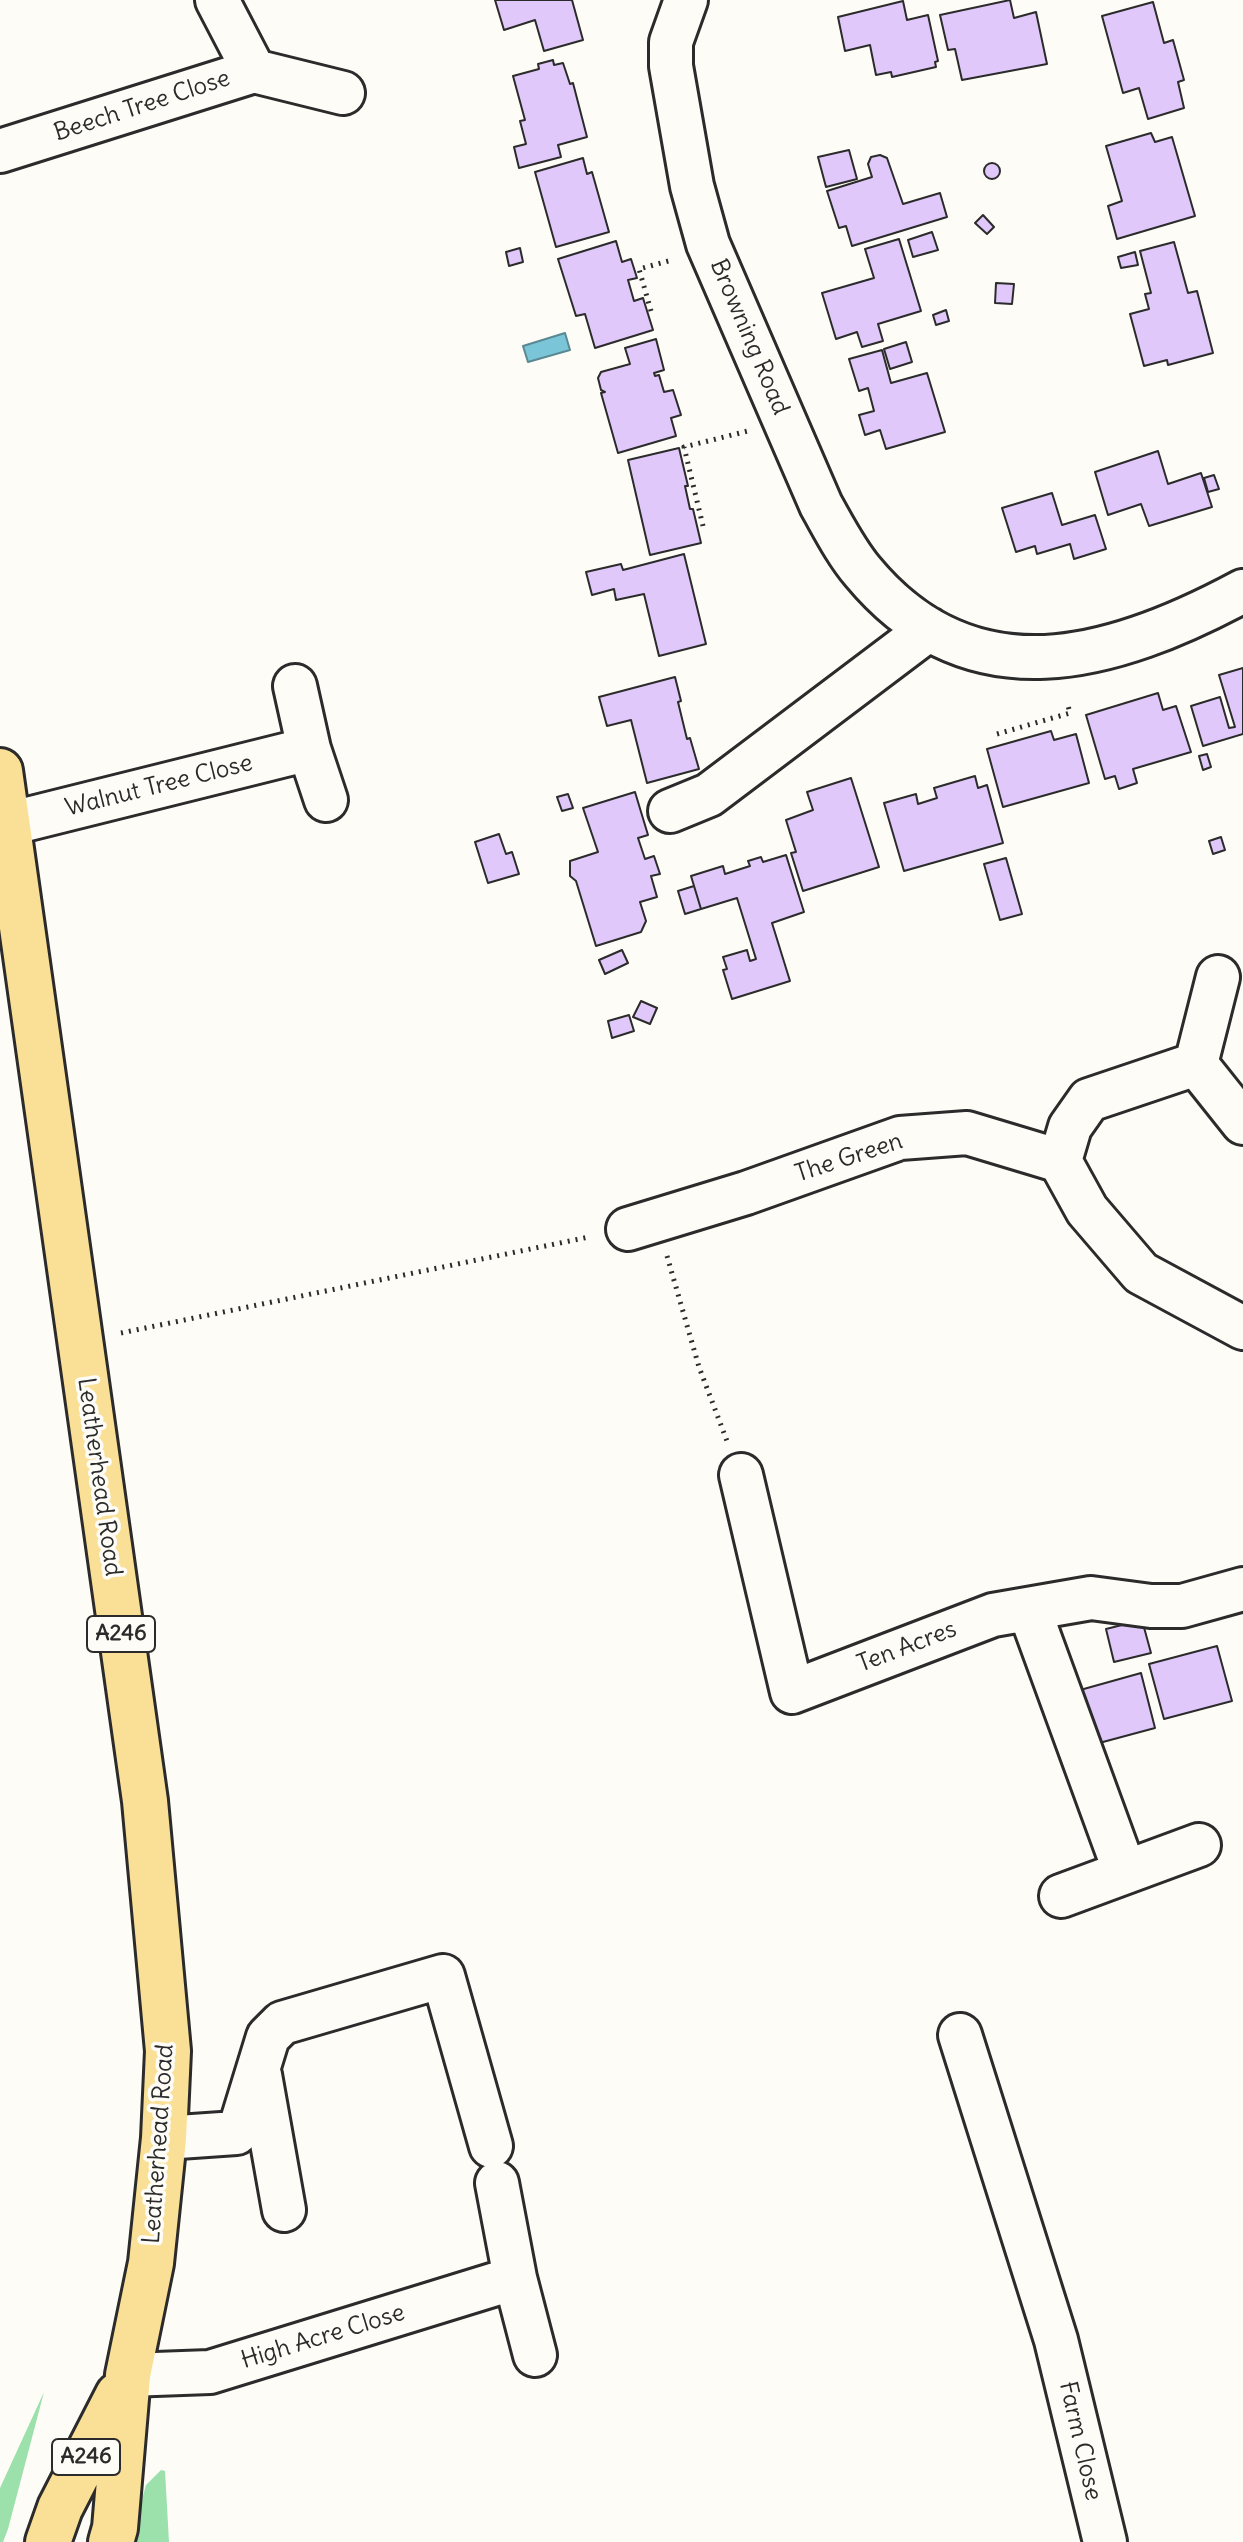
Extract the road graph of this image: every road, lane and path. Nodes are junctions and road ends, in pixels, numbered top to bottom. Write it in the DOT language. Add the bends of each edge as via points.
graph roads {
  1 [pos="217,0"];
  2 [pos="684,1"];
  3 [pos="254,71"];
  4 [pos="343,93"];
  5 [pos="0,151"];
  6 [pos="673,259"];
  7 [pos="651,311"];
  8 [pos="749,430"];
  9 [pos="703,526"];
  10 [pos="1243,591"];
  11 [pos="929,629"];
  12 [pos="295,686"];
  13 [pos="1067,702"];
  14 [pos="997,734"];
  15 [pos="309,749"];
  16 [pos="0,771"];
  17 [pos="326,800"];
  18 [pos="670,811"];
  19 [pos="8,824"];
  20 [pos="1218,977"];
  21 [pos="1196,1064"];
  22 [pos="1243,1123"];
  23 [pos="1060,1161"];
  24 [pos="642,1224"];
  25 [pos="1243,1328"];
  26 [pos="81,1343"];
  27 [pos="741,1475"];
  28 [pos="1243,1589"];
  29 [pos="1029,1609"];
  30 [pos="1199,1845"];
  31 [pos="1125,1872"];
  32 [pos="1061,1896"];
  33 [pos="960,2035"];
  34 [pos="259,2070"];
  35 [pos="164,2138"];
  36 [pos="284,2210"];
  37 [pos="515,2278"];
  38 [pos="535,2355"];
  39 [pos="128,2375"];
  40 [pos="48,2542"];
  41 [pos="111,2542"];
  42 [pos="1105,2542"];
  1 -- 3 [label="street, Beech Tree Close"];
  2 -- 11 [label="street, Browning Road" via="671,42 671,66 708,244 843,545 885,597"];
  3 -- 4 [label="street"];
  3 -- 5 [label="street, Beech Tree Close"];
  6 -- 7 [label="path" via="639,269"];
  8 -- 9 [label="path" via="684,447"];
  10 -- 11 [label="street, Browning Road" via="1165,629 1063,655 985,653"];
  11 -- 18 [label="street" via="709,795"];
  12 -- 15 [label="street"];
  13 -- 14 [label="path" via="1070,713"];
  15 -- 17 [label="street"];
  15 -- 19 [label="street, Walnut Tree Close"];
  16 -- 19 [label="main road, Leatherhead Road / A246"];
  19 -- 26 [label="main road, Leatherhead Road / A246"];
  20 -- 21 [label="street"];
  21 -- 22 [label="street"];
  21 -- 23 [label="street" via="1089,1100 1070,1127"];
  23 -- 24 [label="street, The Green" via="967,1133 900,1138"];
  23 -- 25 [label="street" via="1087,1210 1141,1273"];
  24 -- 26 [label="path"];
  24 -- 27 [label="path"];
  26 -- 35 [label="main road, Leatherhead Road / A246" via="145,1801 168,2051"];
  27 -- 29 [label="street, Ten Acres" via="792,1692 993,1615"];
  28 -- 29 [label="street, Ten Acres" via="1182,1606 1091,1598"];
  29 -- 31 [label="street"];
  30 -- 31 [label="street"];
  31 -- 32 [label="street"];
  33 -- 42 [label="street, Farm Close" via="1056,2340"];
  34 -- 35 [label="street" via="236,2133"];
  34 -- 36 [label="street"];
  34 -- 37 [label="street" via="268,2037 282,2023 443,1976 494,2164"];
  35 -- 39 [label="main road, Leatherhead Road / A246" via="151,2263"];
  37 -- 38 [label="street"];
  37 -- 39 [label="street, High Acre Close" via="210,2372"];
  39 -- 40 [label="main road, A246"];
  39 -- 41 [label="main road, A246"];
}
